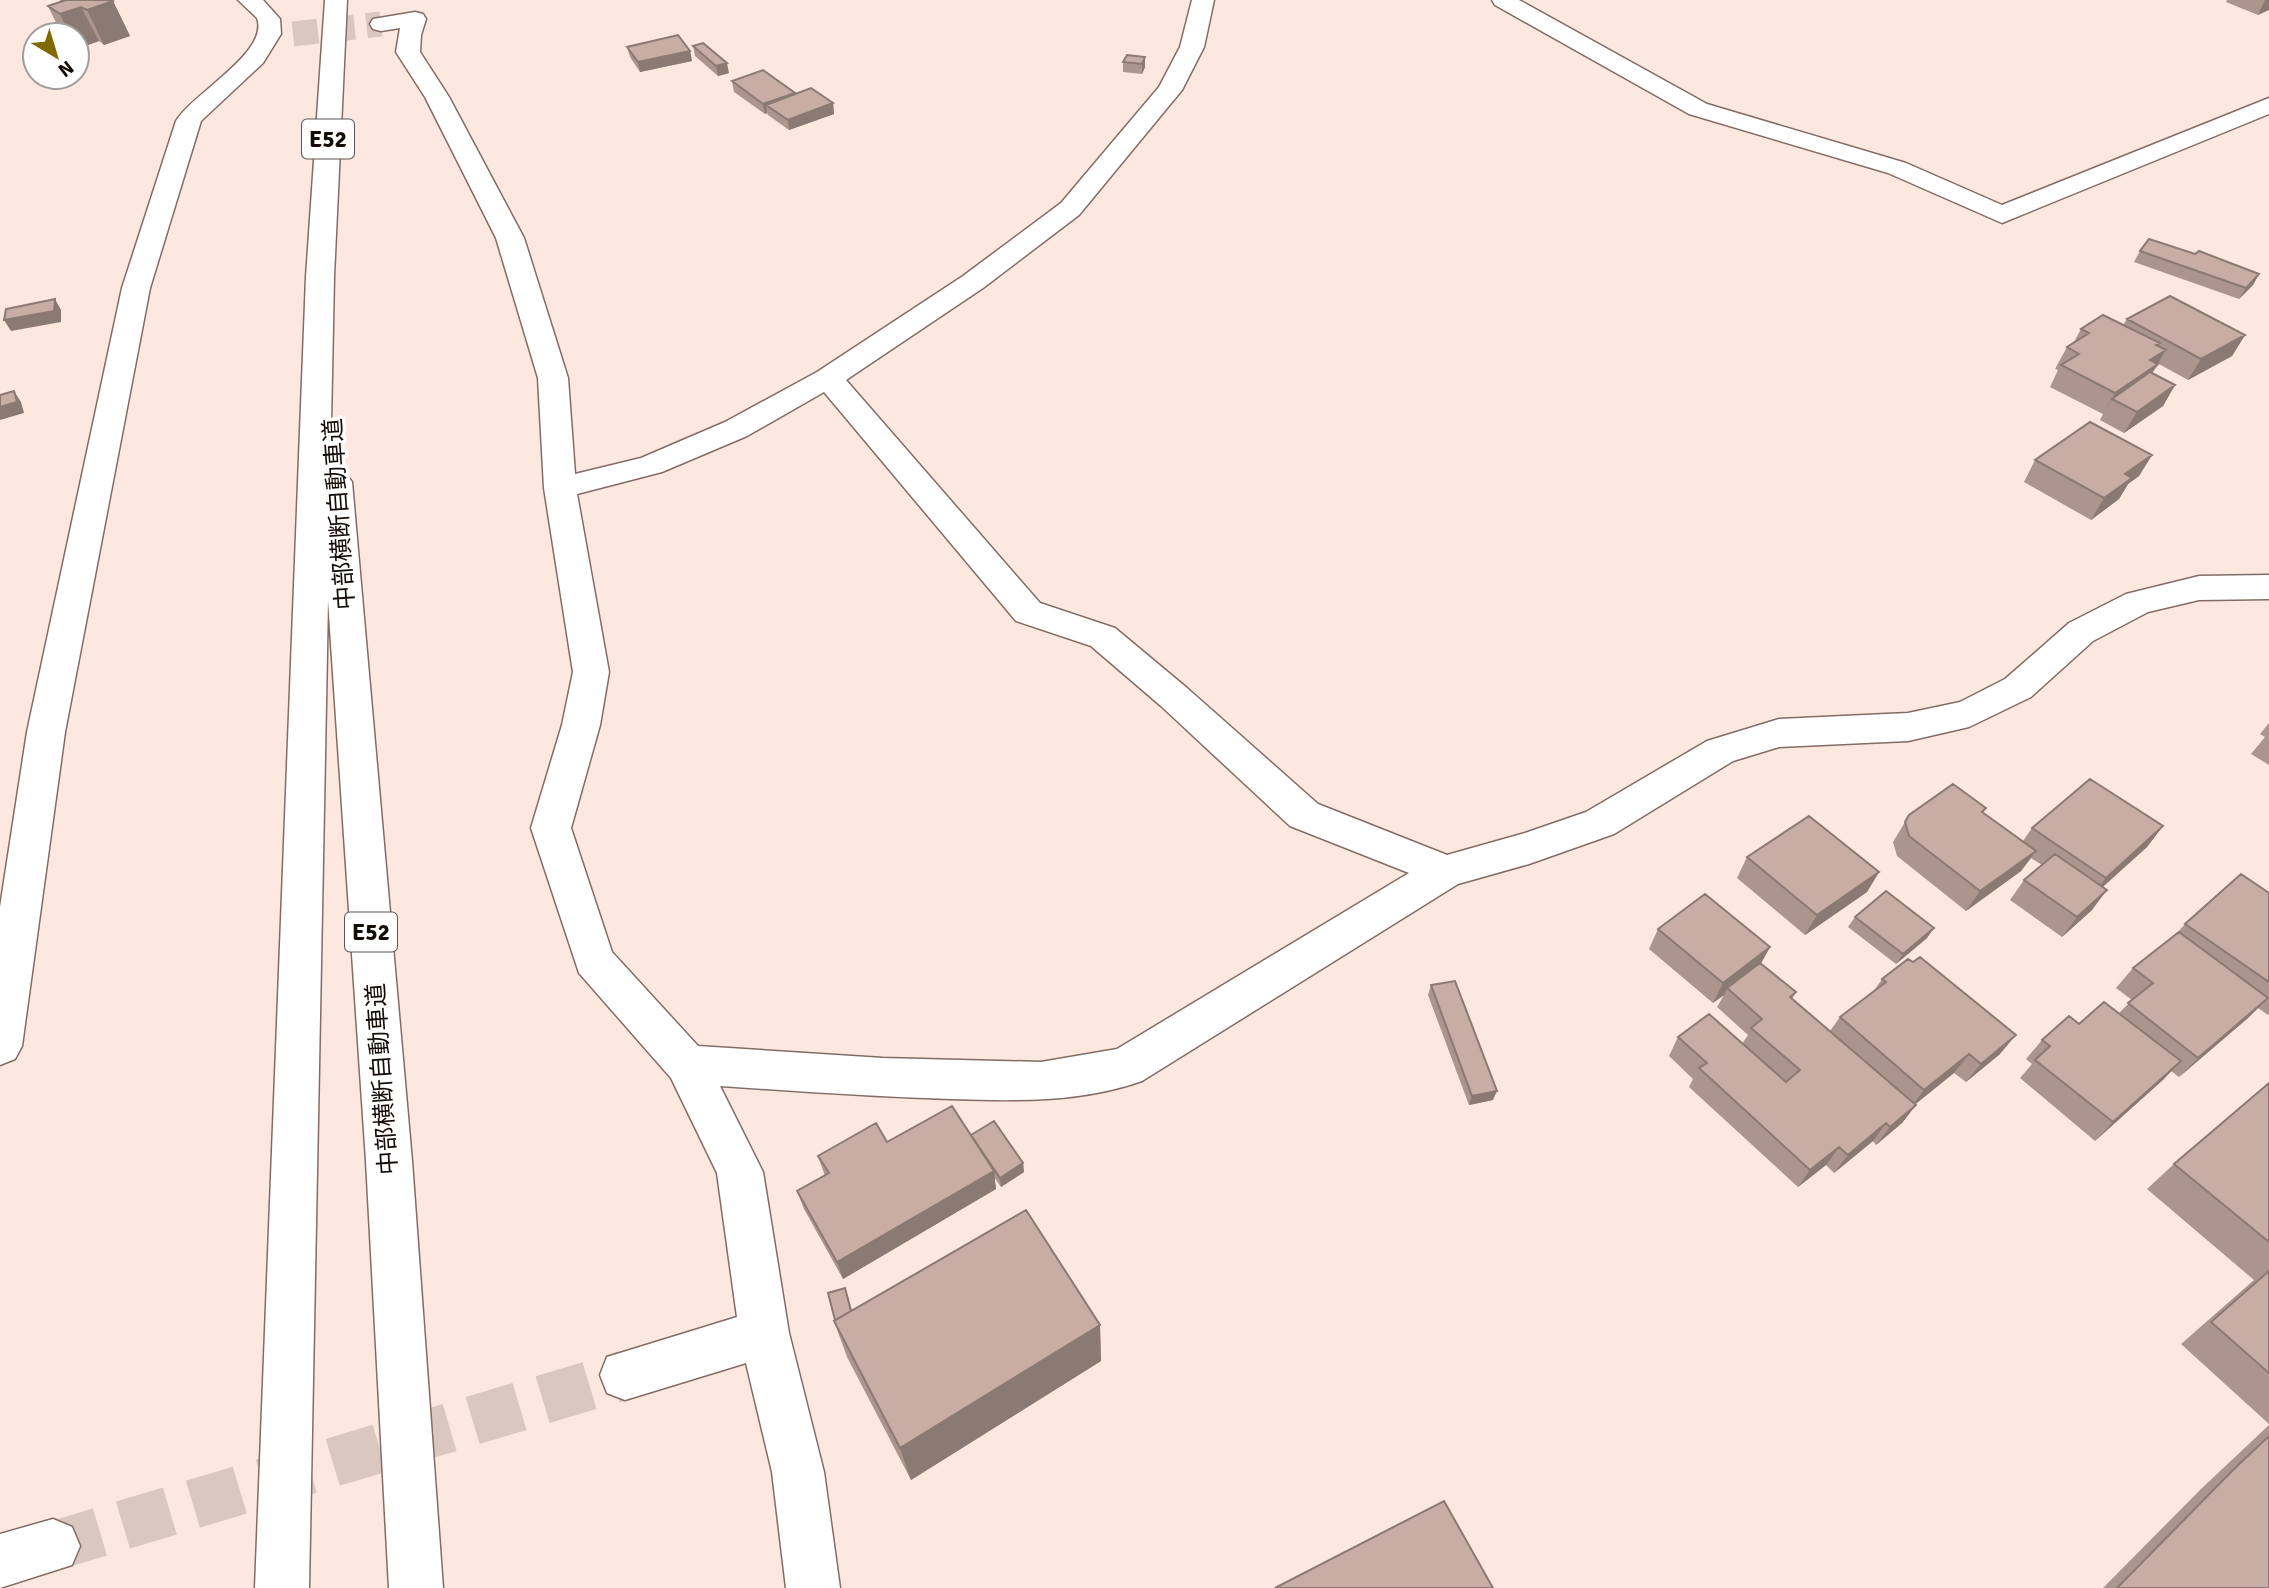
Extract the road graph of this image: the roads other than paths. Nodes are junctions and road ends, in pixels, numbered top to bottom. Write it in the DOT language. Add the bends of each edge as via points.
graph roads {
  1 [pos="249,0"];
  2 [pos="337,0"];
  3 [pos="1203,0"];
  4 [pos="1503,0"];
  5 [pos="424,10"];
  6 [pos="381,24"];
  7 [pos="2269,105"];
  8 [pos="320,277"];
  9 [pos="828,378"];
  10 [pos="560,488"];
  11 [pos="2269,587"];
  12 [pos="1446,871"];
  13 [pos="0,1046"];
  14 [pos="687,1064"];
  15 [pos="764,1333"];
  16 [pos="625,1375"];
  17 [pos="53,1546"];
  18 [pos="0,1561"];
  19 [pos="282,1588"];
  20 [pos="416,1588"];
  21 [pos="813,1588"];
  1 -- 13 [label="main road" via="281,35 193,113 182,133 136,288 46,732"];
  2 -- 8 [label="main road, 中部横断自動車道 / E52"];
  3 -- 9 [label="main road" via="1192,47 1170,90 1070,209 973,282"];
  4 -- 7 [label="main road" via="1698,109 1897,168 2003,215"];
  5 -- 6 [label="main road"];
  5 -- 10 [label="main road" via="409,35 408,52 437,97 510,238 553,378"];
  8 -- 19 [label="main road, 中部横断自動車道 / E52"];
  8 -- 20 [label="main road, 中部横断自動車道 / E52" via="389,1161"];
  9 -- 10 [label="main road" via="736,429 651,465"];
  9 -- 12 [label="main road" via="1028,612 1103,637 1304,815"];
  10 -- 14 [label="main road" via="592,672 551,828 594,961"];
  11 -- 12 [label="main road" via="2199,588 2138,602 2081,632 2018,688 1969,713 1908,727 1779,733 1720,751 1600,823"];
  12 -- 14 [label="main road" via="1126,1067 1041,1082 883,1078"];
  14 -- 15 [label="main road" via="740,1172"];
  15 -- 16 [label="main road"];
  15 -- 21 [label="main road" via="798,1472"];
  17 -- 18 [label="main road"];
}
